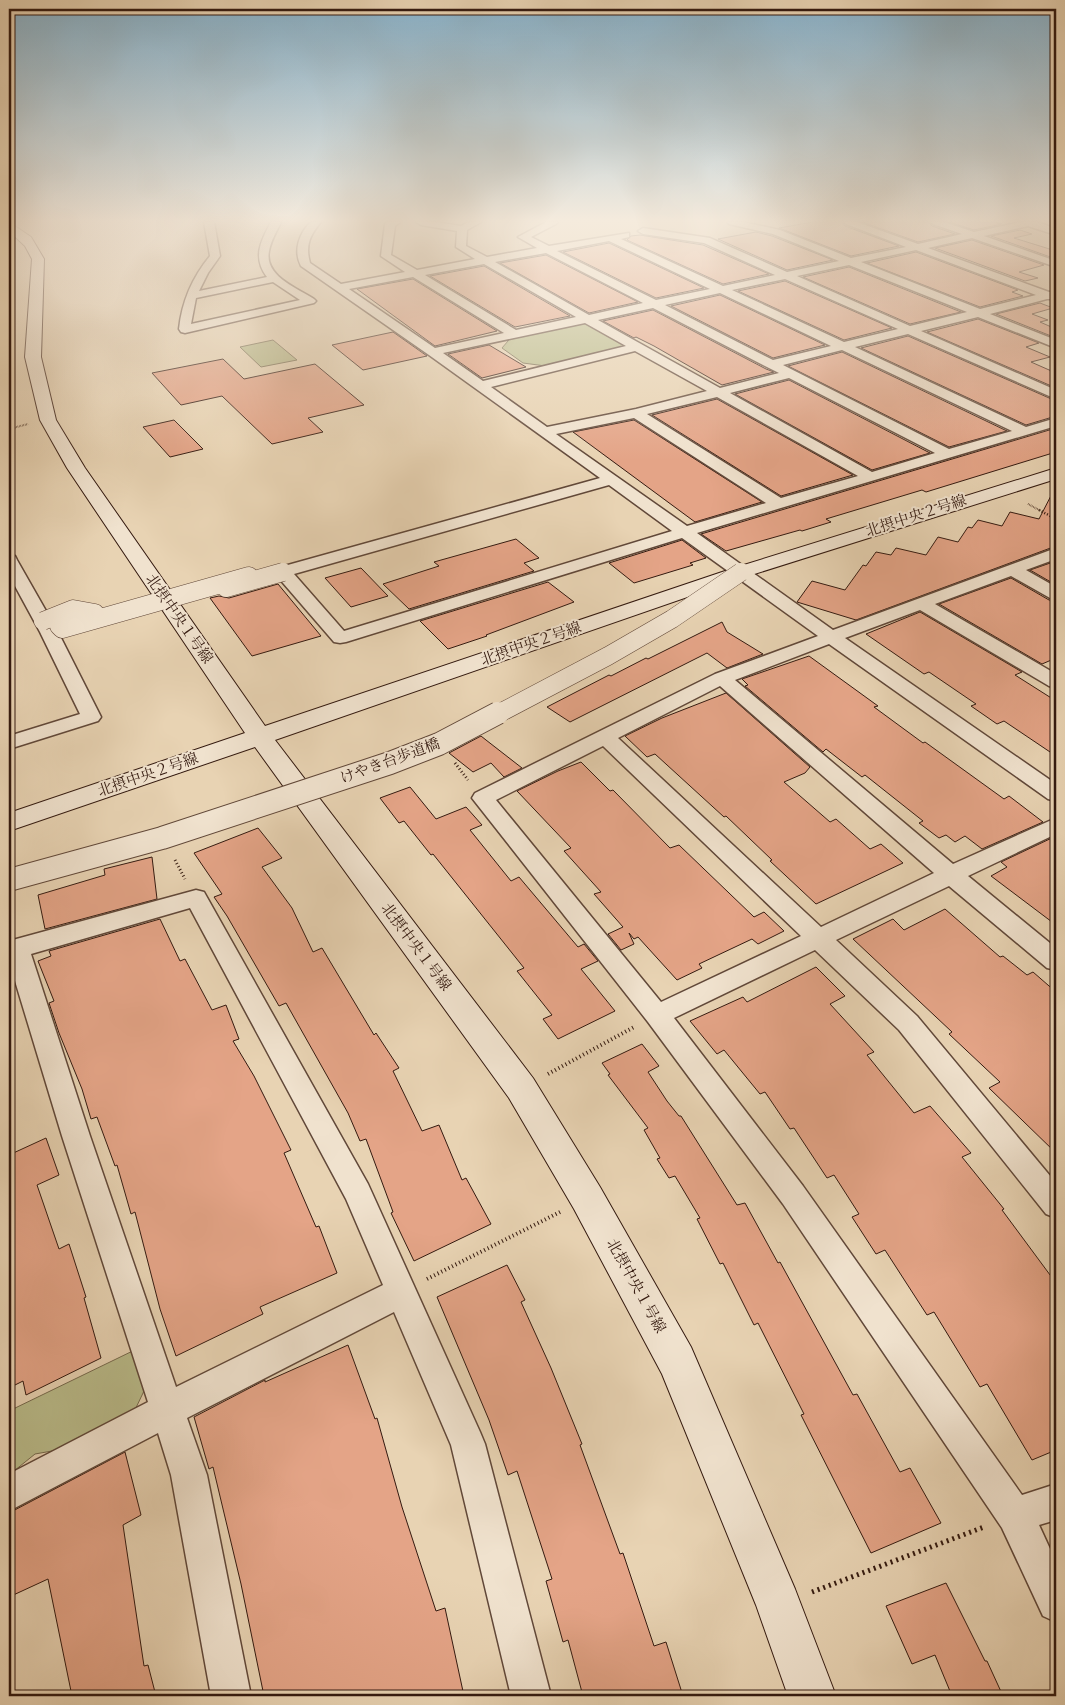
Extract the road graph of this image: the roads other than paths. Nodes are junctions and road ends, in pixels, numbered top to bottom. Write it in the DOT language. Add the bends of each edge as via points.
graph roads {
  1 [pos="36,302"];
  2 [pos="189,302"];
  3 [pos="307,302"];
  4 [pos="358,302"];
  5 [pos="460,302"];
  6 [pos="557,302"];
  7 [pos="648,302"];
  8 [pos="664,302"];
  9 [pos="749,302"];
  10 [pos="845,302"];
  11 [pos="949,302"];
  12 [pos="1032,302"];
  13 [pos="653,304"];
  14 [pos="978,313"];
  15 [pos="586,318"];
  16 [pos="909,330"];
  17 [pos="514,334"];
  18 [pos="1056,344"];
  19 [pos="843,346"];
  20 [pos="636,347"];
  21 [pos="433,352"];
  22 [pos="771,364"];
  23 [pos="791,374"];
  24 [pos="480,386"];
  25 [pos="717,392"];
  26 [pos="1056,395"];
  27 [pos="636,413"];
  28 [pos="1056,422"];
  29 [pos="1024,431"];
  30 [pos="545,432"];
  31 [pos="947,454"];
  32 [pos="1056,472"];
  33 [pos="871,477"];
  34 [pos="611,480"];
  35 [pos="779,504"];
  36 [pos="684,532"];
  37 [pos="1056,553"];
  38 [pos="9,560"];
  39 [pos="1012,569"];
  40 [pos="283,572"];
  41 [pos="741,572"];
  42 [pos="28,594"];
  43 [pos="1056,594"];
  44 [pos="9,599"];
  45 [pos="921,603"];
  46 [pos="43,621"];
  47 [pos="831,637"];
  48 [pos="722,678"];
  49 [pos="1056,682"];
  50 [pos="260,736"];
  51 [pos="605,737"];
  52 [pos="9,743"];
  53 [pos="1056,794"];
  54 [pos="9,822"];
  55 [pos="1056,825"];
  56 [pos="951,875"];
  57 [pos="9,880"];
  58 [pos="818,939"];
  59 [pos="13,949"];
  60 [pos="1056,961"];
  61 [pos="657,1015"];
  62 [pos="1056,1205"];
  63 [pos="401,1292"];
  64 [pos="167,1410"];
  65 [pos="9,1493"];
  66 [pos="1056,1502"];
  67 [pos="1016,1515"];
  68 [pos="1056,1602"];
  69 [pos="231,1696"];
  70 [pos="531,1696"];
  71 [pos="812,1696"];
  1 -- 50 [label="street, 北摂中央１号線" via="33,357 48,420 76,468"];
  2 -- 3 [label="street" via="185,329"];
  4 -- 21 [label="street"];
  5 -- 17 [label="street"];
  6 -- 15 [label="street"];
  7 -- 13 [label="street"];
  8 -- 13 [label="street"];
  9 -- 19 [label="street"];
  10 -- 16 [label="street"];
  11 -- 14 [label="street"];
  12 -- 14 [label="street"];
  13 -- 15 [label="street"];
  13 -- 22 [label="street"];
  14 -- 16 [label="street"];
  14 -- 18 [label="street"];
  15 -- 17 [label="street"];
  15 -- 20 [label="street"];
  16 -- 19 [label="street"];
  16 -- 26 [label="street"];
  17 -- 21 [label="street"];
  19 -- 22 [label="street"];
  19 -- 29 [label="street"];
  20 -- 24 [label="street"];
  20 -- 25 [label="street"];
  21 -- 24 [label="street"];
  22 -- 23 [label="street"];
  23 -- 25 [label="street"];
  23 -- 31 [label="street"];
  24 -- 30 [label="street"];
  25 -- 27 [label="street"];
  25 -- 33 [label="street"];
  27 -- 30 [label="street"];
  27 -- 35 [label="street"];
  28 -- 29 [label="street"];
  29 -- 31 [label="street"];
  30 -- 34 [label="street"];
  31 -- 33 [label="street"];
  32 -- 41 [label="street, 北摂中央２号線"];
  33 -- 35 [label="street"];
  34 -- 36 [label="street"];
  34 -- 40 [label="street"];
  35 -- 36 [label="street"];
  36 -- 40 [label="street" via="340,638"];
  36 -- 41 [label="street"];
  37 -- 39 [label="street"];
  38 -- 42 [label="street"];
  39 -- 43 [label="street"];
  39 -- 45 [label="street"];
  40 -- 46 [label="street, bridge" via="225,586 251,578 249,576 62,629 59,626 95,613 72,608"];
  41 -- 47 [label="street"];
  41 -- 50 [label="street, 北摂中央２号線"];
  41 -- 57 [label="street, けやき台歩道橋, bridge" via="672,620 616,652 439,744 162,838"];
  42 -- 44 [label="street"];
  42 -- 46 [label="street"];
  45 -- 47 [label="street"];
  45 -- 49 [label="street"];
  46 -- 52 [label="street" via="91,717"];
  47 -- 48 [label="street"];
  47 -- 53 [label="street"];
  48 -- 51 [label="street"];
  48 -- 56 [label="street"];
  50 -- 54 [label="street, 北摂中央２号線"];
  50 -- 71 [label="street, 北摂中央１号線" via="521,1088 587,1198 678,1361 779,1605"];
  51 -- 58 [label="street"];
  51 -- 61 [label="street" via="483,798"];
  55 -- 56 [label="street"];
  56 -- 58 [label="street"];
  56 -- 60 [label="street"];
  58 -- 61 [label="street"];
  58 -- 62 [label="street" via="908,1022"];
  59 -- 63 [label="street" via="196,898 358,1193"];
  59 -- 64 [label="street"];
  61 -- 67 [label="street" via="793,1195"];
  63 -- 64 [label="street"];
  63 -- 70 [label="street" via="468,1444"];
  64 -- 65 [label="street"];
  64 -- 69 [label="street" via="189,1475"];
  66 -- 67 [label="street"];
  67 -- 68 [label="street"];
}
